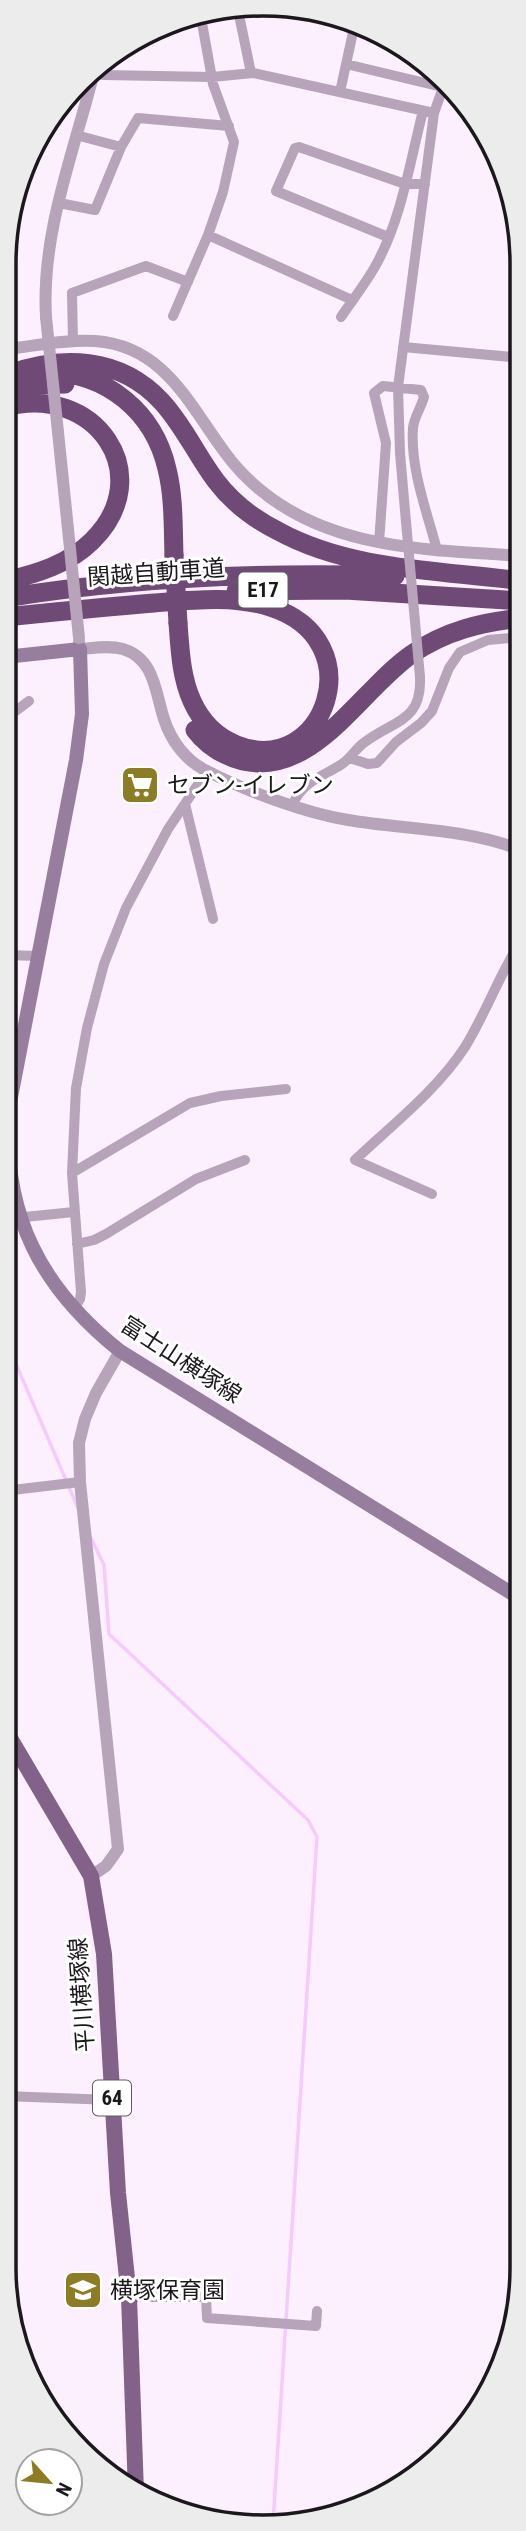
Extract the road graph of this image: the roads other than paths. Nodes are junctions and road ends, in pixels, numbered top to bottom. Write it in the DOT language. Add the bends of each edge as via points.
graph roads {
  1 [pos="239,17"];
  2 [pos="202,23"];
  3 [pos="353,33"];
  4 [pos="346,64"];
  5 [pos="250,73"];
  6 [pos="102,75"];
  7 [pos="212,77"];
  8 [pos="429,80"];
  9 [pos="88,88"];
  10 [pos="440,90"];
  11 [pos="340,92"];
  12 [pos="428,112"];
  13 [pos="229,126"];
  14 [pos="76,135"];
  15 [pos="121,147"];
  16 [pos="405,184"];
  17 [pos="425,184"];
  18 [pos="59,204"];
  19 [pos="208,235"];
  20 [pos="388,237"];
  21 [pos="188,282"];
  22 [pos="352,300"];
  23 [pos="173,316"];
  24 [pos="341,317"];
  25 [pos="73,342"];
  26 [pos="403,347"];
  27 [pos="16,348"];
  28 [pos="510,357"];
  29 [pos="16,373"];
  30 [pos="16,375"];
  31 [pos="398,387"];
  32 [pos="16,388"];
  33 [pos="16,405"];
  34 [pos="379,543"];
  35 [pos="437,550"];
  36 [pos="168,555"];
  37 [pos="510,555"];
  38 [pos="16,578"];
  39 [pos="510,581"];
  40 [pos="510,582"];
  41 [pos="16,597"];
  42 [pos="510,600"];
  43 [pos="16,613"];
  44 [pos="16,614"];
  45 [pos="510,620"];
  46 [pos="172,624"];
  47 [pos="510,637"];
  48 [pos="80,644"];
  49 [pos="16,655"];
  50 [pos="29,701"];
  51 [pos="16,711"];
  52 [pos="350,758"];
  53 [pos="208,771"];
  54 [pos="185,804"];
  55 [pos="293,804"];
  56 [pos="510,846"];
  57 [pos="213,919"];
  58 [pos="16,955"];
  59 [pos="38,956"];
  60 [pos="510,958"];
  61 [pos="16,1071"];
  62 [pos="286,1089"];
  63 [pos="245,1160"];
  64 [pos="72,1172"];
  65 [pos="432,1194"];
  66 [pos="16,1201"];
  67 [pos="74,1212"];
  68 [pos="20,1217"];
  69 [pos="16,1218"];
  70 [pos="77,1244"];
  71 [pos="74,1309"];
  72 [pos="120,1351"];
  73 [pos="80,1482"];
  74 [pos="16,1490"];
  75 [pos="510,1592"];
  76 [pos="16,1749"];
  77 [pos="90,1876"];
  78 [pos="16,2096"];
  79 [pos="112,2100"];
  80 [pos="129,2297"];
  81 [pos="317,2311"];
  82 [pos="136,2480"];
  1 -- 5 [label="street"];
  2 -- 7 [label="street"];
  3 -- 4 [label="street"];
  4 -- 8 [label="street"];
  4 -- 11 [label="street"];
  5 -- 7 [label="street"];
  5 -- 11 [label="street"];
  6 -- 7 [label="street"];
  7 -- 13 [label="street"];
  9 -- 14 [label="street"];
  10 -- 12 [label="street"];
  11 -- 12 [label="street"];
  12 -- 16 [label="street"];
  12 -- 17 [label="street"];
  13 -- 15 [label="street" via="138,118"];
  13 -- 19 [label="street" via="232,157"];
  14 -- 15 [label="street"];
  14 -- 18 [label="street"];
  15 -- 18 [label="street" via="95,210"];
  16 -- 17 [label="street"];
  16 -- 20 [label="street"];
  16 -- 20 [label="street" via="299,147 277,186 276,191"];
  17 -- 26 [label="street"];
  18 -- 48 [label="street, bridge" via="47,264 46,317"];
  19 -- 21 [label="street"];
  19 -- 22 [label="street"];
  20 -- 22 [label="street"];
  21 -- 23 [label="street"];
  21 -- 25 [label="street" via="146,266 72,293"];
  22 -- 24 [label="street"];
  25 -- 27 [label="street"];
  25 -- 34 [label="street" via="95,341 139,352 176,383 228,457 280,504 321,526"];
  26 -- 28 [label="street"];
  26 -- 31 [label="street"];
  29 -- 39 [label="highway" via="42,364 78,361 111,367 138,381 164,403 230,498 295,540 358,560"];
  30 -- 36 [label="highway" via="77,375 107,387 131,404 149,427 165,462 172,501"];
  31 -- 34 [label="street" via="379,386 374,393 386,443"];
  31 -- 35 [label="street" via="416,388 423,394 413,437"];
  31 -- 52 [label="street, bridge" via="420,692 411,713 362,744"];
  32 -- 36 [label="highway" via="44,384 78,387 105,399 130,420 153,462"];
  33 -- 38 [label="highway" via="44,402 82,415 98,428 116,459 119,489 102,530 81,551 50,568"];
  34 -- 35 [label="street"];
  35 -- 37 [label="street"];
  36 -- 46 [label="highway"];
  40 -- 41 [label="highway, 関越自動車道 / E17" via="260,574 108,584"];
  42 -- 43 [label="highway, 関越自動車道 / E17" via="261,590 133,597"];
  44 -- 46 [label="highway" via="190,600 237,600 270,607 308,629 324,651 330,678 321,715 303,735 279,747 253,749 222,738 191,700"];
  45 -- 46 [label="highway" via="474,625 412,654 312,745 287,758 260,763 216,750 189,722 173,681"];
  47 -- 52 [label="street" via="488,640 460,652 428,716 377,764"];
  48 -- 49 [label="main road"];
  48 -- 53 [label="street" via="124,650 139,658 150,670 175,742"];
  48 -- 59 [label="main road, 富士山横塚線" via="78,747"];
  50 -- 51 [label="street"];
  52 -- 55 [label="street" via="302,787"];
  53 -- 54 [label="street"];
  53 -- 55 [label="street"];
  54 -- 57 [label="street"];
  54 -- 64 [label="street" via="136,886 104,964 78,1071"];
  55 -- 56 [label="street" via="348,820 442,830"];
  58 -- 59 [label="street"];
  59 -- 61 [label="main road, 富士山横塚線"];
  60 -- 65 [label="street" via="466,1045 444,1075 355,1160"];
  62 -- 64 [label="street" via="190,1103"];
  63 -- 70 [label="street" via="196,1179 100,1237"];
  64 -- 67 [label="street"];
  66 -- 68 [label="main road, 富士山横塚線"];
  67 -- 68 [label="street"];
  67 -- 70 [label="street"];
  68 -- 69 [label="street"];
  68 -- 71 [label="main road, 富士山横塚線" via="44,1268"];
  70 -- 71 [label="street" via="80,1299"];
  71 -- 72 [label="main road, 富士山横塚線"];
  72 -- 73 [label="street" via="85,1419 79,1443"];
  72 -- 75 [label="main road, 富士山横塚線"];
  73 -- 74 [label="street"];
  73 -- 77 [label="street" via="118,1849 106,1866"];
  76 -- 77 [label="main road, 平川横塚線 / 64"];
  77 -- 79 [label="main road, 平川横塚線 / 64" via="104,1954"];
  78 -- 79 [label="street"];
  79 -- 80 [label="main road, 平川横塚線 / 64"];
  80 -- 81 [label="street" via="206,2297 206,2318 316,2326"];
  80 -- 82 [label="main road, 平川横塚線 / 64"];
}
